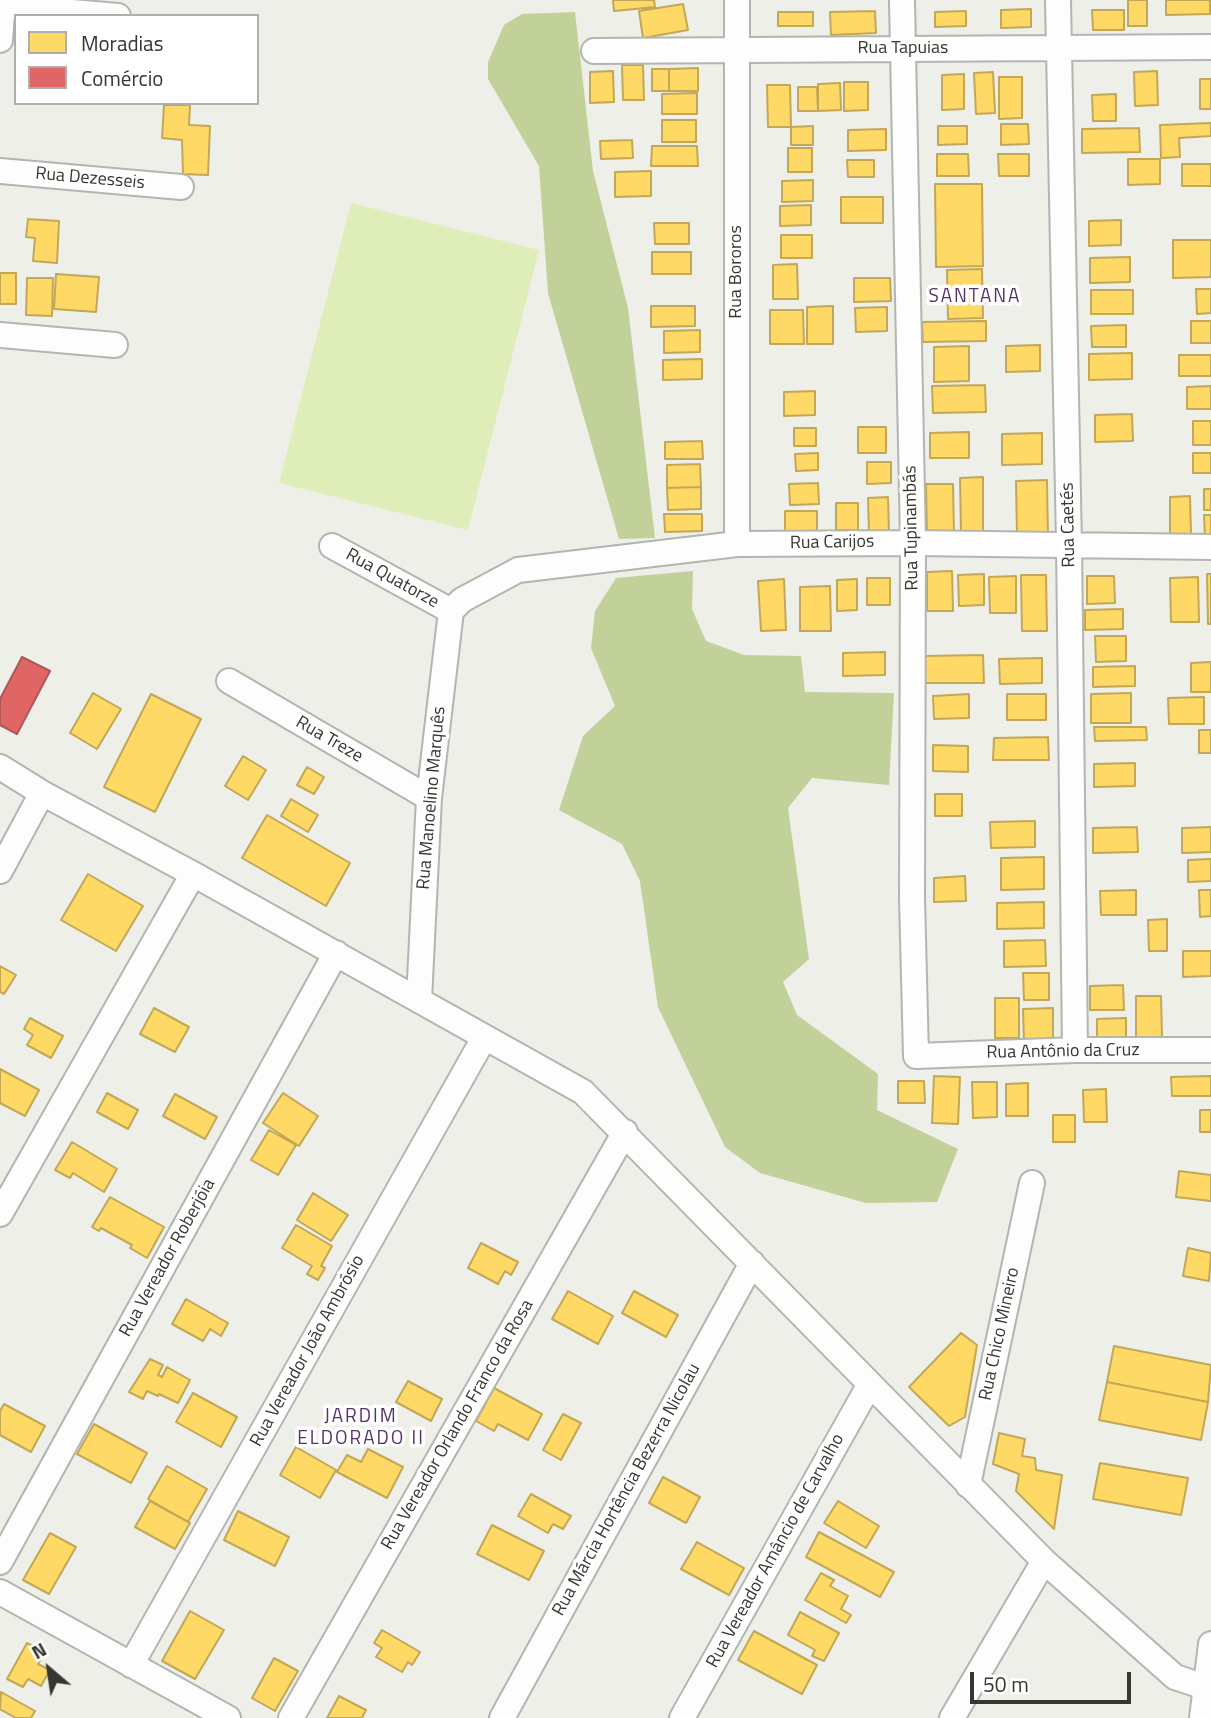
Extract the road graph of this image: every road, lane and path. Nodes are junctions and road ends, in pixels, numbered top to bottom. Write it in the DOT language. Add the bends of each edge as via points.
graph roads {
  1 [pos="737,0"];
  2 [pos="902,0"];
  3 [pos="1058,0"];
  4 [pos="3,3"];
  5 [pos="100,14"];
  6 [pos="0,40"];
  7 [pos="1058,47"];
  8 [pos="1211,47"];
  9 [pos="902,49"];
  10 [pos="737,50"];
  11 [pos="594,51"];
  12 [pos="0,171"];
  13 [pos="181,187"];
  14 [pos="0,335"];
  15 [pos="115,345"];
  16 [pos="913,543"];
  17 [pos="737,544"];
  18 [pos="1069,544"];
  19 [pos="332,546"];
  20 [pos="1211,547"];
  21 [pos="456,606"];
  22 [pos="229,681"];
  23 [pos="0,767"];
  24 [pos="42,793"];
  25 [pos="429,798"];
  26 [pos="0,871"];
  27 [pos="193,874"];
  28 [pos="336,953"];
  29 [pos="419,1000"];
  30 [pos="484,1038"];
  31 [pos="1075,1049"];
  32 [pos="1211,1050"];
  33 [pos="916,1056"];
  34 [pos="625,1132"];
  35 [pos="1032,1183"];
  36 [pos="0,1214"];
  37 [pos="752,1263"];
  38 [pos="870,1384"];
  39 [pos="968,1485"];
  40 [pos="1044,1561"];
  41 [pos="0,1562"];
  42 [pos="0,1592"];
  43 [pos="1211,1644"];
  44 [pos="131,1665"];
  45 [pos="1208,1688"];
  46 [pos="228,1718"];
  47 [pos="291,1718"];
  48 [pos="502,1718"];
  49 [pos="682,1718"];
  50 [pos="953,1718"];
  51 [pos="1202,1718"];
  1 -- 10 [label="street, Rua Bororos"];
  2 -- 9 [label="street, Rua Tupinambás"];
  3 -- 7 [label="street, Rua Caetés"];
  4 -- 5 [label="street"];
  4 -- 6 [label="street"];
  7 -- 8 [label="street, Rua Tapuias"];
  7 -- 9 [label="street, Rua Tapuias"];
  7 -- 18 [label="street, Rua Caetés"];
  9 -- 10 [label="street, Rua Tapuias"];
  9 -- 16 [label="street, Rua Tupinambás"];
  10 -- 11 [label="street, Rua Tapuias"];
  10 -- 17 [label="street, Rua Bororos"];
  12 -- 13 [label="street, Rua Dezesseis"];
  14 -- 15 [label="street"];
  16 -- 17 [label="street, Rua Carijos"];
  16 -- 18 [label="street, Rua Carijos"];
  16 -- 33 [label="street, Rua Tupinambás"];
  17 -- 21 [label="street, Rua Carijos" via="518,569"];
  18 -- 20 [label="street, Rua Carijos"];
  18 -- 31 [label="street, Rua Caetés"];
  19 -- 21 [label="street, Rua Quatorze"];
  21 -- 25 [label="street, Rua Manoelino Marquês"];
  22 -- 25 [label="street, Rua Treze"];
  23 -- 24 [label="street"];
  24 -- 26 [label="street"];
  24 -- 27 [label="street"];
  25 -- 29 [label="street, Rua Manoelino Marquês"];
  27 -- 28 [label="street"];
  27 -- 36 [label="street"];
  28 -- 29 [label="street"];
  28 -- 41 [label="street, Rua Vereador Roberjóia"];
  29 -- 30 [label="street"];
  30 -- 34 [label="street" via="583,1092"];
  30 -- 44 [label="street, Rua Vereador João Ambrósio"];
  31 -- 32 [label="street, Rua Antônio da Cruz"];
  31 -- 33 [label="street, Rua Antônio da Cruz"];
  34 -- 37 [label="street"];
  34 -- 47 [label="street, Rua Vereador Orlando Franco da Rosa"];
  35 -- 39 [label="street, Rua Chico Mineiro"];
  37 -- 38 [label="street"];
  37 -- 48 [label="street, Rua Márcia Hortência Bezerra Nicolau"];
  38 -- 39 [label="street"];
  38 -- 49 [label="street, Rua Vereador Amâncio de Carvalho"];
  39 -- 40 [label="street"];
  40 -- 45 [label="street" via="1175,1677"];
  40 -- 50 [label="street"];
  42 -- 44 [label="street"];
  43 -- 45 [label="street"];
  44 -- 46 [label="street"];
  45 -- 51 [label="street"];
}
